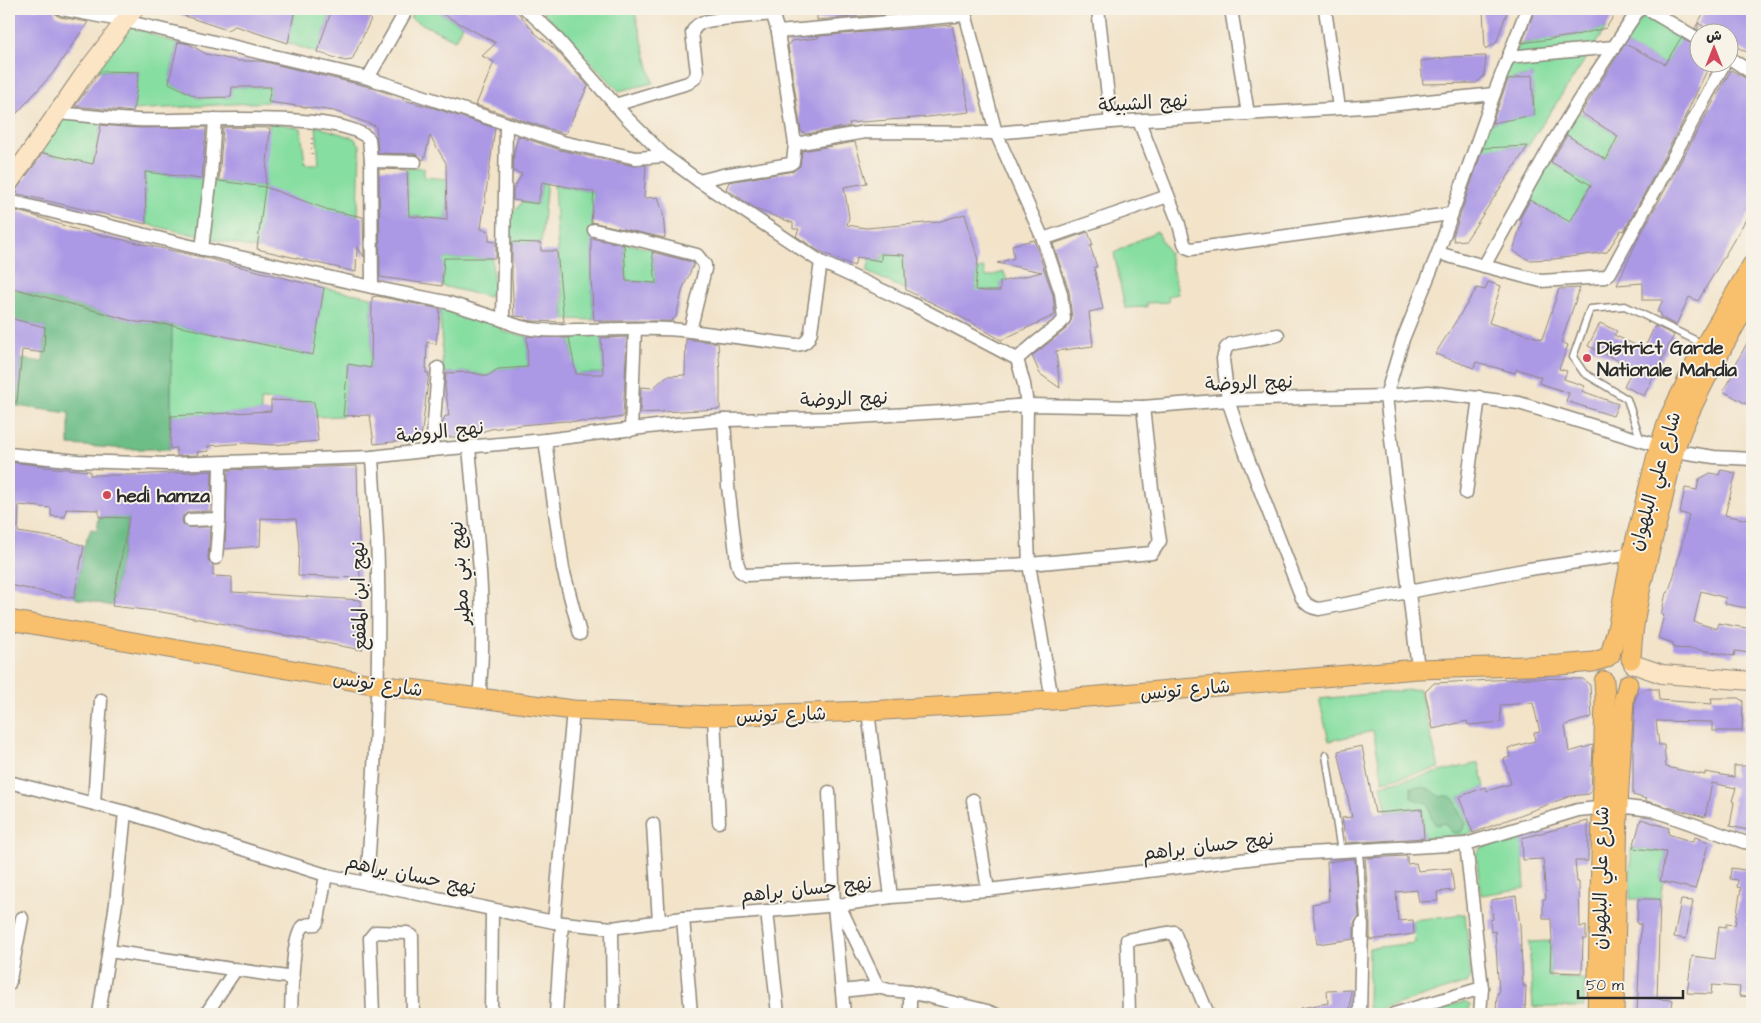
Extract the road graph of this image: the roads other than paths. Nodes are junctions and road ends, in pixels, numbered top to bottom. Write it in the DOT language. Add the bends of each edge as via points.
graph roads {
  1 [pos="62,9"];
  2 [pos="407,9"];
  3 [pos="526,9"];
  4 [pos="1098,9"];
  5 [pos="1231,9"];
  6 [pos="1325,9"];
  7 [pos="1527,9"];
  8 [pos="1640,9"];
  9 [pos="1647,9"];
  10 [pos="772,11"];
  11 [pos="965,12"];
  12 [pos="723,14"];
  13 [pos="130,15"];
  14 [pos="778,32"];
  15 [pos="1688,33"];
  16 [pos="1614,47"];
  17 [pos="1508,58"];
  18 [pos="1738,63"];
  19 [pos="1720,72"];
  20 [pos="1752,72"];
  21 [pos="368,78"];
  22 [pos="1494,94"];
  23 [pos="615,104"];
  24 [pos="1339,108"];
  25 [pos="58,113"];
  26 [pos="1248,114"];
  27 [pos="214,119"];
  28 [pos="1139,121"];
  29 [pos="1111,122"];
  30 [pos="506,125"];
  31 [pos="996,133"];
  32 [pos="795,144"];
  33 [pos="665,156"];
  34 [pos="371,161"];
  35 [pos="415,162"];
  36 [pos="699,181"];
  37 [pos="9,183"];
  38 [pos="1168,196"];
  39 [pos="9,201"];
  40 [pos="1450,214"];
  41 [pos="594,230"];
  42 [pos="1043,239"];
  43 [pos="202,248"];
  44 [pos="1438,252"];
  45 [pos="821,262"];
  46 [pos="1752,265"];
  47 [pos="1484,266"];
  48 [pos="372,287"];
  49 [pos="1752,296"];
  50 [pos="1730,317"];
  51 [pos="503,320"];
  52 [pos="635,329"];
  53 [pos="690,331"];
  54 [pos="1278,335"];
  55 [pos="1712,349"];
  56 [pos="1017,359"];
  57 [pos="438,368"];
  58 [pos="1386,396"];
  59 [pos="1479,397"];
  60 [pos="1228,400"];
  61 [pos="1027,405"];
  62 [pos="1143,407"];
  63 [pos="724,420"];
  64 [pos="632,430"];
  65 [pos="545,440"];
  66 [pos="1641,441"];
  67 [pos="469,447"];
  68 [pos="1667,449"];
  69 [pos="432,450"];
  70 [pos="9,454"];
  71 [pos="372,457"];
  72 [pos="1752,459"];
  73 [pos="220,463"];
  74 [pos="1466,493"];
  75 [pos="190,520"];
  76 [pos="219,520"];
  77 [pos="1632,554"];
  78 [pos="216,558"];
  79 [pos="1029,564"];
  80 [pos="1409,592"];
  81 [pos="9,620"];
  82 [pos="580,634"];
  83 [pos="1608,656"];
  84 [pos="1559,665"];
  85 [pos="1418,669"];
  86 [pos="1631,672"];
  87 [pos="1604,680"];
  88 [pos="1752,681"];
  89 [pos="378,684"];
  90 [pos="478,697"];
  91 [pos="101,700"];
  92 [pos="1052,700"];
  93 [pos="574,710"];
  94 [pos="868,711"];
  95 [pos="714,716"];
  96 [pos="1326,754"];
  97 [pos="9,782"];
  98 [pos="829,792"];
  99 [pos="973,800"];
  100 [pos="94,803"];
  101 [pos="1610,806"];
  102 [pos="125,812"];
  103 [pos="719,822"];
  104 [pos="652,824"];
  105 [pos="1752,843"];
  106 [pos="1466,844"];
  107 [pos="1359,851"];
  108 [pos="1341,852"];
  109 [pos="326,875"];
  110 [pos="367,884"];
  111 [pos="988,890"];
  112 [pos="891,897"];
  113 [pos="837,906"];
  114 [pos="492,910"];
  115 [pos="767,911"];
  116 [pos="22,918"];
  117 [pos="683,918"];
  118 [pos="659,922"];
  119 [pos="558,923"];
  120 [pos="1362,924"];
  121 [pos="612,928"];
  122 [pos="109,950"];
  123 [pos="236,969"];
  124 [pos="293,978"];
  125 [pos="9,984"];
  126 [pos="878,987"];
  127 [pos="1482,988"];
  128 [pos="842,992"];
  129 [pos="910,992"];
  130 [pos="99,1014"];
  131 [pos="206,1014"];
  132 [pos="291,1014"];
  133 [pos="373,1014"];
  134 [pos="413,1014"];
  135 [pos="491,1014"];
  136 [pos="556,1014"];
  137 [pos="613,1014"];
  138 [pos="691,1014"];
  139 [pos="778,1014"];
  140 [pos="844,1014"];
  141 [pos="910,1014"];
  142 [pos="995,1014"];
  143 [pos="1129,1014"];
  144 [pos="1208,1014"];
  145 [pos="1360,1014"];
  146 [pos="1394,1014"];
  147 [pos="1480,1014"];
  148 [pos="1597,1014"];
  149 [pos="1614,1014"];
  1 -- 13 [label="street"];
  2 -- 21 [label="street"];
  3 -- 23 [label="street" via="552,33"];
  4 -- 29 [label="street"];
  5 -- 26 [label="street"];
  6 -- 24 [label="street"];
  7 -- 17 [label="street"];
  8 -- 16 [label="street"];
  9 -- 15 [label="street"];
  10 -- 12 [label="street"];
  10 -- 14 [label="street"];
  11 -- 14 [label="street"];
  11 -- 31 [label="street"];
  12 -- 23 [label="street" via="700,22 694,28 697,72 688,84"];
  13 -- 21 [label="street"];
  13 -- 25 [label="main road"];
  14 -- 32 [label="street"];
  16 -- 17 [label="street"];
  16 -- 47 [label="street" via="1550,147"];
  17 -- 22 [label="street"];
  18 -- 20 [label="street"];
  19 -- 47 [label="street" via="1610,273 1605,277 1541,281"];
  21 -- 30 [label="street"];
  22 -- 24 [label="street, نهج الشبيكة"];
  22 -- 40 [label="street"];
  23 -- 33 [label="street"];
  24 -- 26 [label="street, نهج الشبيكة"];
  25 -- 27 [label="street" via="138,120"];
  25 -- 37 [label="main road"];
  26 -- 28 [label="street, نهج الشبيكة"];
  27 -- 34 [label="street" via="298,121 362,133 369,140"];
  27 -- 43 [label="street" via="212,176"];
  28 -- 29 [label="street, نهج الشبيكة"];
  28 -- 38 [label="street"];
  29 -- 31 [label="street, نهج الشبيكة"];
  30 -- 33 [label="street" via="562,142 636,158"];
  30 -- 51 [label="street"];
  31 -- 32 [label="street, نهج الشبيكة" via="865,132"];
  31 -- 42 [label="street"];
  32 -- 36 [label="street" via="795,159 790,164"];
  33 -- 36 [label="street"];
  34 -- 35 [label="street"];
  34 -- 48 [label="street"];
  36 -- 45 [label="street"];
  38 -- 40 [label="street" via="1184,243 1191,249"];
  38 -- 42 [label="street"];
  39 -- 43 [label="street"];
  40 -- 44 [label="street"];
  41 -- 53 [label="street" via="697,255 705,269"];
  42 -- 56 [label="street" via="1061,293 1064,319"];
  43 -- 48 [label="street"];
  44 -- 47 [label="street"];
  44 -- 58 [label="street" via="1403,339"];
  45 -- 53 [label="street" via="811,331 803,344 796,346"];
  45 -- 56 [label="street" via="910,303"];
  46 -- 50 [label="main road, شارع علي البلهوان"];
  48 -- 51 [label="street" via="446,302"];
  49 -- 50 [label="main road, شارع علي البلهوان"];
  50 -- 55 [label="main road, شارع علي البلهوان"];
  51 -- 52 [label="street" via="534,330"];
  52 -- 53 [label="street"];
  52 -- 64 [label="street"];
  54 -- 60 [label="street" via="1231,344 1226,348"];
  55 -- 66 [label="lane" via="1625,306 1590,309 1572,357 1584,373 1628,399"];
  55 -- 68 [label="main road, شارع علي البلهوان" via="1685,421"];
  56 -- 61 [label="street"];
  57 -- 69 [label="street"];
  58 -- 59 [label="street, نهج الروضة" via="1428,392"];
  58 -- 60 [label="street, نهج الروضة"];
  58 -- 80 [label="street"];
  59 -- 66 [label="street, نهج الروضة" via="1518,403"];
  59 -- 74 [label="street"];
  60 -- 62 [label="street, نهج الروضة"];
  60 -- 80 [label="street" via="1305,604 1319,609"];
  61 -- 62 [label="street, نهج الروضة"];
  61 -- 63 [label="street, نهج الروضة" via="840,418"];
  61 -- 79 [label="street"];
  62 -- 79 [label="street" via="1160,541 1157,548 1152,553"];
  63 -- 64 [label="street, نهج الروضة"];
  63 -- 79 [label="street" via="737,562 746,575"];
  64 -- 65 [label="street, نهج الروضة"];
  65 -- 67 [label="street, نهج الروضة"];
  65 -- 82 [label="street" via="563,569"];
  66 -- 68 [label="street, نهج الروضة"];
  67 -- 69 [label="street, نهج الروضة"];
  67 -- 90 [label="street, نهج بني مطير" via="482,630"];
  68 -- 72 [label="street, نهج الروضة"];
  68 -- 77 [label="main road, شارع علي البلهوان"];
  68 -- 86 [label="main road, شارع علي البلهوان" via="1632,632"];
  69 -- 71 [label="street, نهج الروضة"];
  70 -- 73 [label="street, نهج الروضة" via="78,461"];
  71 -- 73 [label="street, نهج الروضة"];
  71 -- 89 [label="street, نهج ابن المقفع" via="378,573"];
  73 -- 76 [label="street"];
  75 -- 76 [label="street"];
  76 -- 78 [label="street"];
  77 -- 80 [label="street" via="1529,569"];
  77 -- 83 [label="main road, شارع علي البلهوان" via="1617,629"];
  79 -- 92 [label="street"];
  80 -- 85 [label="street"];
  81 -- 89 [label="main road, شارع تونس"];
  83 -- 84 [label="main road, شارع تونس" via="1593,662"];
  83 -- 86 [label="main road" via="1621,654"];
  83 -- 87 [label="main road" via="1601,666"];
  84 -- 85 [label="main road, شارع تونس"];
  84 -- 87 [label="main road, شارع تونس" via="1590,671"];
  85 -- 92 [label="main road, شارع تونس"];
  86 -- 87 [label="main road" via="1618,687"];
  86 -- 88 [label="main road"];
  86 -- 101 [label="main road, شارع علي البلهوان" via="1624,698"];
  87 -- 101 [label="main road, شارع علي البلهوان"];
  89 -- 90 [label="main road, شارع تونس"];
  89 -- 110 [label="street, نهج ابن المقفع"];
  90 -- 93 [label="main road, شارع تونس"];
  91 -- 100 [label="street"];
  92 -- 94 [label="main road, شارع تونس"];
  93 -- 95 [label="main road, شارع تونس"];
  93 -- 119 [label="street"];
  94 -- 95 [label="main road, شارع تونس"];
  94 -- 112 [label="street"];
  95 -- 103 [label="street"];
  96 -- 108 [label="lane"];
  97 -- 100 [label="street, نهج حسان براهم"];
  98 -- 113 [label="street"];
  99 -- 111 [label="street"];
  100 -- 102 [label="street, نهج حسان براهم"];
  101 -- 105 [label="street, نهج حسان براهم" via="1652,810"];
  101 -- 106 [label="street, نهج حسان براهم" via="1555,815"];
  101 -- 148 [label="main road, شارع علي البلهوان"];
  101 -- 149 [label="main road, شارع علي البلهوان"];
  102 -- 109 [label="street, نهج حسان براهم"];
  102 -- 122 [label="street"];
  104 -- 118 [label="street"];
  106 -- 107 [label="street, نهج حسان براهم"];
  106 -- 127 [label="street"];
  107 -- 108 [label="street, نهج حسان براهم"];
  107 -- 120 [label="lane"];
  108 -- 111 [label="street, نهج حسان براهم" via="1291,854"];
  109 -- 110 [label="street, نهج حسان براهم"];
  109 -- 124 [label="street" via="318,920 316,924 302,927 296,939"];
  110 -- 114 [label="street, نهج حسان براهم"];
  111 -- 112 [label="street, نهج حسان براهم"];
  112 -- 113 [label="street, نهج حسان براهم"];
  113 -- 115 [label="street, نهج حسان براهم"];
  113 -- 126 [label="street"];
  113 -- 128 [label="street"];
  114 -- 119 [label="street, نهج حسان براهم"];
  114 -- 135 [label="street"];
  115 -- 117 [label="street, نهج حسان براهم"];
  115 -- 139 [label="street"];
  116 -- 125 [label="street"];
  117 -- 118 [label="street, نهج حسان براهم"];
  117 -- 138 [label="street"];
  118 -- 121 [label="street, نهج حسان براهم"];
  119 -- 121 [label="street, نهج حسان براهم"];
  119 -- 136 [label="street"];
  120 -- 145 [label="street"];
  121 -- 137 [label="street"];
  122 -- 123 [label="street"];
  122 -- 130 [label="street"];
  123 -- 124 [label="street"];
  123 -- 131 [label="street"];
  124 -- 132 [label="street"];
  126 -- 128 [label="street"];
  126 -- 129 [label="street"];
  127 -- 146 [label="street"];
  127 -- 147 [label="street"];
  128 -- 140 [label="street"];
  129 -- 141 [label="street"];
  129 -- 142 [label="street"];
  133 -- 134 [label="street" via="370,938 375,932 412,936"];
  143 -- 144 [label="street" via="1127,940 1174,932"];
}
